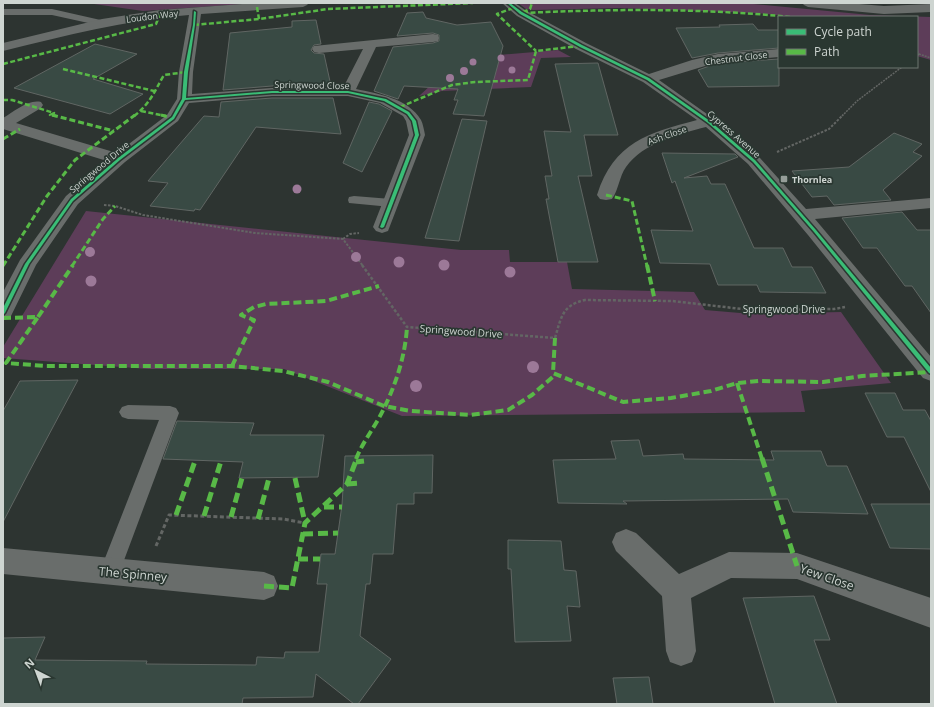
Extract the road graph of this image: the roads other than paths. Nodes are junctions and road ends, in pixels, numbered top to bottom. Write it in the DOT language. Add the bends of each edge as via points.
graph roads {
  1 [pos="303,3"];
  2 [pos="508,3"];
  3 [pos="808,3"];
  4 [pos="931,8"];
  5 [pos="3,12"];
  6 [pos="195,12"];
  7 [pos="102,23"];
  8 [pos="433,38"];
  9 [pos="371,45"];
  10 [pos="3,47"];
  11 [pos="319,49"];
  12 [pos="778,53"];
  13 [pos="648,80"];
  14 [pos="348,92"];
  15 [pos="184,98"];
  16 [pos="36,105"];
  17 [pos="709,122"];
  18 [pos="4,124"];
  19 [pos="119,159"];
  20 [pos="606,196"];
  21 [pos="354,200"];
  22 [pos="391,203"];
  23 [pos="931,203"];
  24 [pos="801,215"];
  25 [pos="382,227"];
  26 [pos="3,313"];
  27 [pos="931,372"];
  28 [pos="128,412"];
  29 [pos="626,542"];
  30 [pos="114,561"];
  31 [pos="3,562"];
  32 [pos="264,586"];
  33 [pos="676,590"];
  34 [pos="931,613"];
  35 [pos="681,651"];
  1 -- 6 [label="street, Loudon Way"];
  2 -- 13 [label="street, Cypress Avenue" via="521,13"];
  3 -- 4 [label="street" via="884,10"];
  5 -- 7 [label="lane" via="52,12"];
  6 -- 7 [label="street, Loudon Way" via="160,14"];
  6 -- 15 [label="street, Springwood Drive"];
  7 -- 10 [label="street, Loudon Way"];
  8 -- 9 [label="street"];
  9 -- 11 [label="street"];
  9 -- 14 [label="street, Springwood Close"];
  12 -- 13 [label="street, Chestnut Close" via="718,58"];
  13 -- 17 [label="street, Cypress Avenue"];
  14 -- 15 [label="street, Springwood Close" via="272,92"];
  14 -- 22 [label="street, Springwood Close" via="385,100 408,113 414,120 417,135"];
  15 -- 19 [label="street, Springwood Drive" via="174,118"];
  16 -- 18 [label="street, Springwood Drive"];
  17 -- 20 [label="street, Ash Close" via="670,132 645,142 620,162 608,183"];
  17 -- 24 [label="street, Cypress Avenue" via="754,161"];
  18 -- 19 [label="street, Springwood Drive"];
  19 -- 26 [label="street, Springwood Drive" via="72,200 27,264"];
  21 -- 22 [label="lane"];
  22 -- 25 [label="street, Springwood Close"];
  23 -- 24 [label="street"];
  24 -- 27 [label="street, Cypress Avenue"];
  28 -- 30 [label="lane" via="170,413"];
  29 -- 33 [label="street"];
  30 -- 31 [label="street, The Spinney"];
  30 -- 32 [label="street, The Spinney"];
  33 -- 34 [label="street, Yew Close" via="729,565 797,566"];
  33 -- 35 [label="street"];
}
